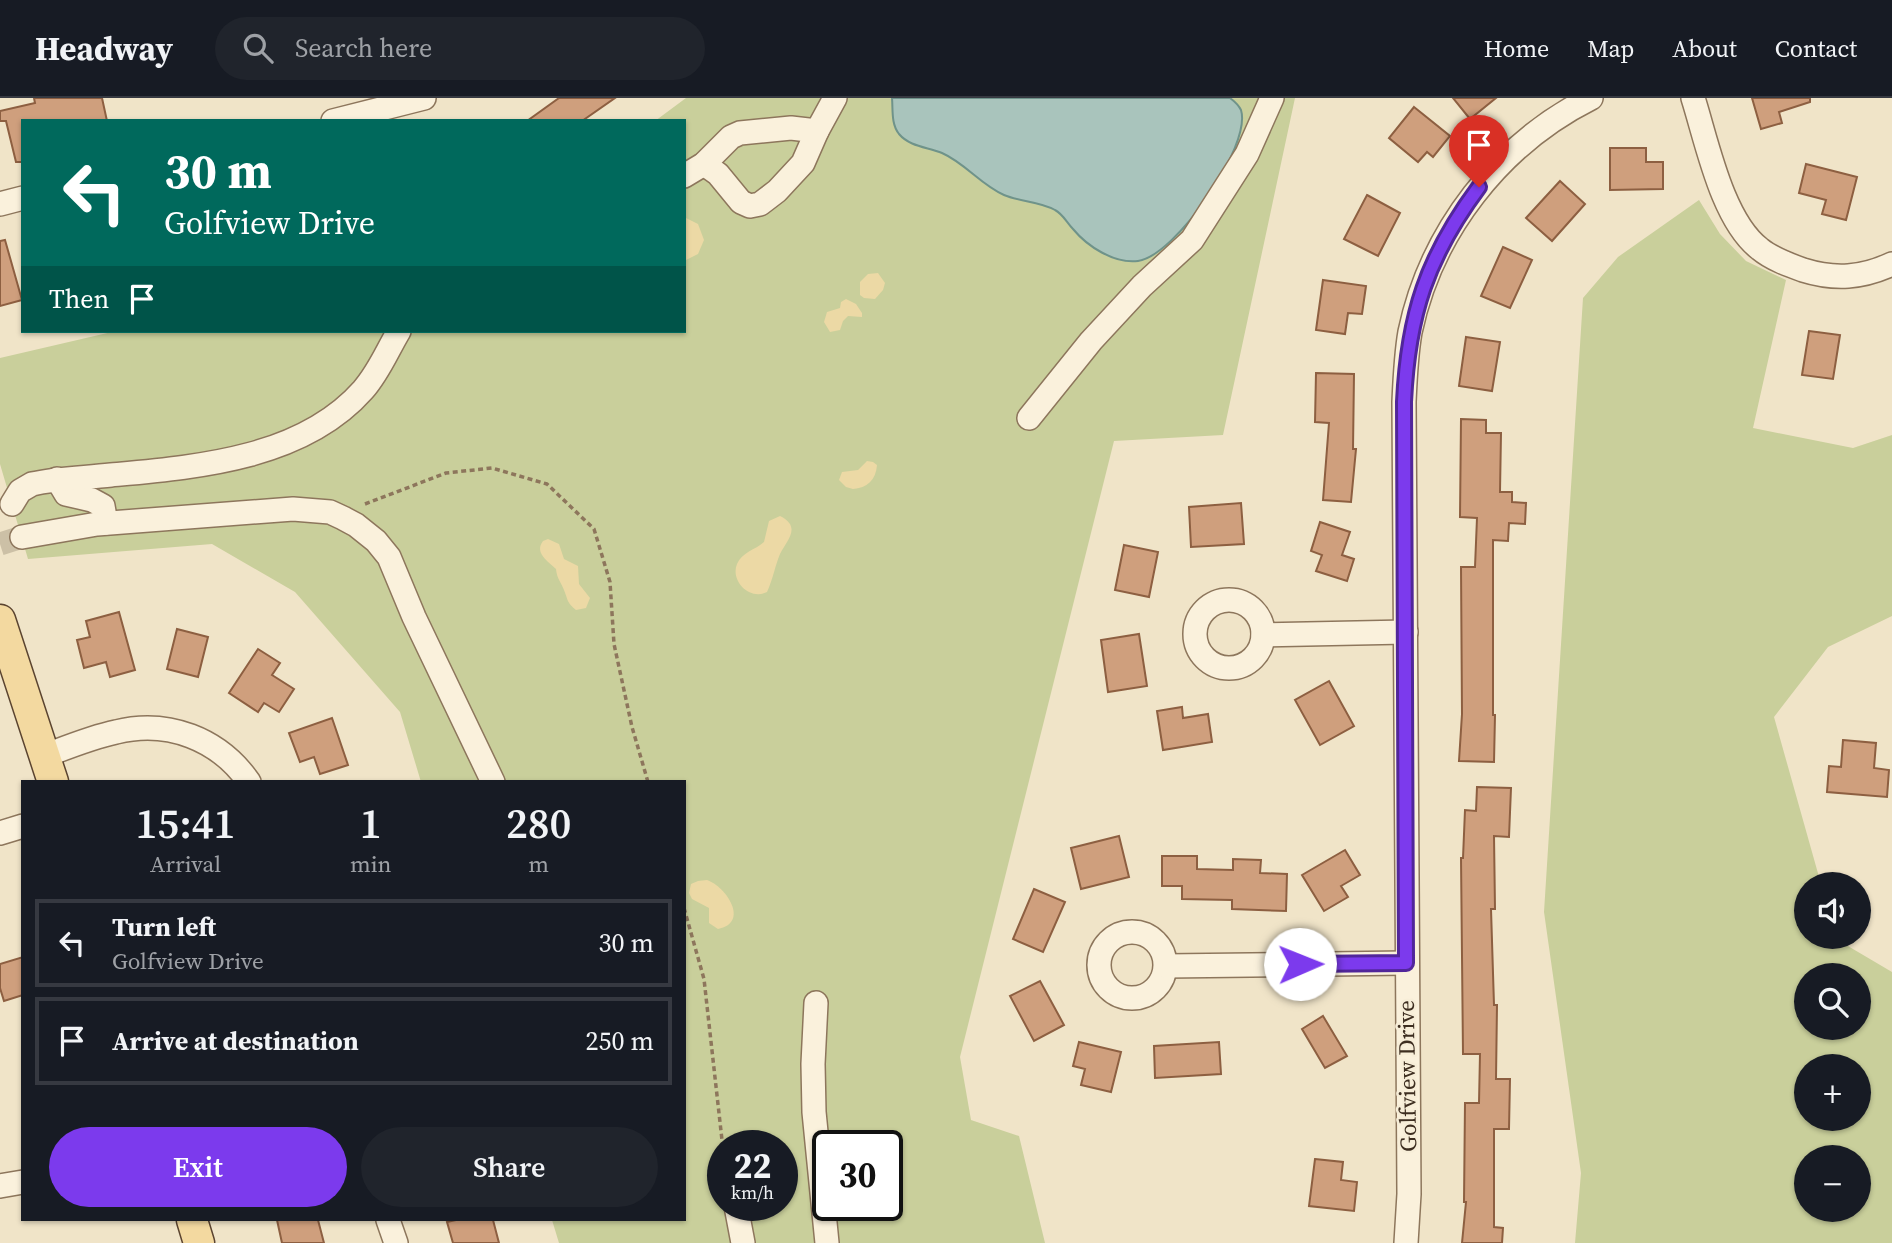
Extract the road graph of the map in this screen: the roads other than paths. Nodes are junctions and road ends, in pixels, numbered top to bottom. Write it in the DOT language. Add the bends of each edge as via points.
graph roads {
  1 [pos="424,98"];
  2 [pos="835,98"];
  3 [pos="1272,98"];
  4 [pos="1591,98"];
  5 [pos="1693,98"];
  6 [pos="341,119"];
  7 [pos="817,131"];
  8 [pos="704,163"];
  9 [pos="686,175"];
  10 [pos="21,199"];
  11 [pos="0,204"];
  12 [pos="1892,264"];
  13 [pos="398,333"];
  14 [pos="1029,418"];
  15 [pos="57,480"];
  16 [pos="12,504"];
  17 [pos="106,523"];
  18 [pos="22,537"];
  19 [pos="0,620"];
  20 [pos="1406,632"];
  21 [pos="1263,635"];
  22 [pos="48,769"];
  23 [pos="247,780"];
  24 [pos="492,780"];
  25 [pos="21,827"];
  26 [pos="0,833"];
  27 [pos="1406,963"];
  28 [pos="1166,966"];
  29 [pos="816,1003"];
  30 [pos="21,1182"];
  31 [pos="0,1186"];
  32 [pos="192,1221"];
  33 [pos="388,1221"];
  34 [pos="739,1221"];
  35 [pos="199,1243"];
  36 [pos="396,1243"];
  37 [pos="743,1243"];
  38 [pos="827,1243"];
  39 [pos="1406,1243"];
  1 -- 6 [label="street"];
  2 -- 7 [label="street"];
  3 -- 14 [label="street" via="1247,154 1192,240 1091,341"];
  4 -- 20 [label="street, Golfview Drive" via="1536,132 1491,172 1447,235 1419,299 1410,333 1404,402"];
  5 -- 12 [label="street" via="1732,216 1759,249 1821,275 1855,276"];
  7 -- 8 [label="street" via="791,128 740,133"];
  7 -- 8 [label="street" via="803,163 760,204 741,202"];
  8 -- 9 [label="street"];
  10 -- 11 [label="street"];
  13 -- 15 [label="street" via="381,365 351,402 313,429 264,452"];
  15 -- 16 [label="street" via="25,487"];
  15 -- 17 [label="street" via="66,494 103,506"];
  17 -- 18 [label="street"];
  17 -- 24 [label="street" via="293,509 330,512 356,525 389,558"];
  19 -- 22 [label="main road"];
  20 -- 21 [label="street"];
  20 -- 27 [label="street, Golfview Drive"];
  22 -- 23 [label="street" via="117,731 163,729 191,734 210,744"];
  25 -- 26 [label="street"];
  27 -- 28 [label="street"];
  27 -- 39 [label="street, Golfview Drive"];
  29 -- 38 [label="street" via="814,1112"];
  30 -- 31 [label="street"];
  32 -- 35 [label="main road"];
  33 -- 36 [label="street"];
  34 -- 37 [label="street"];
}
